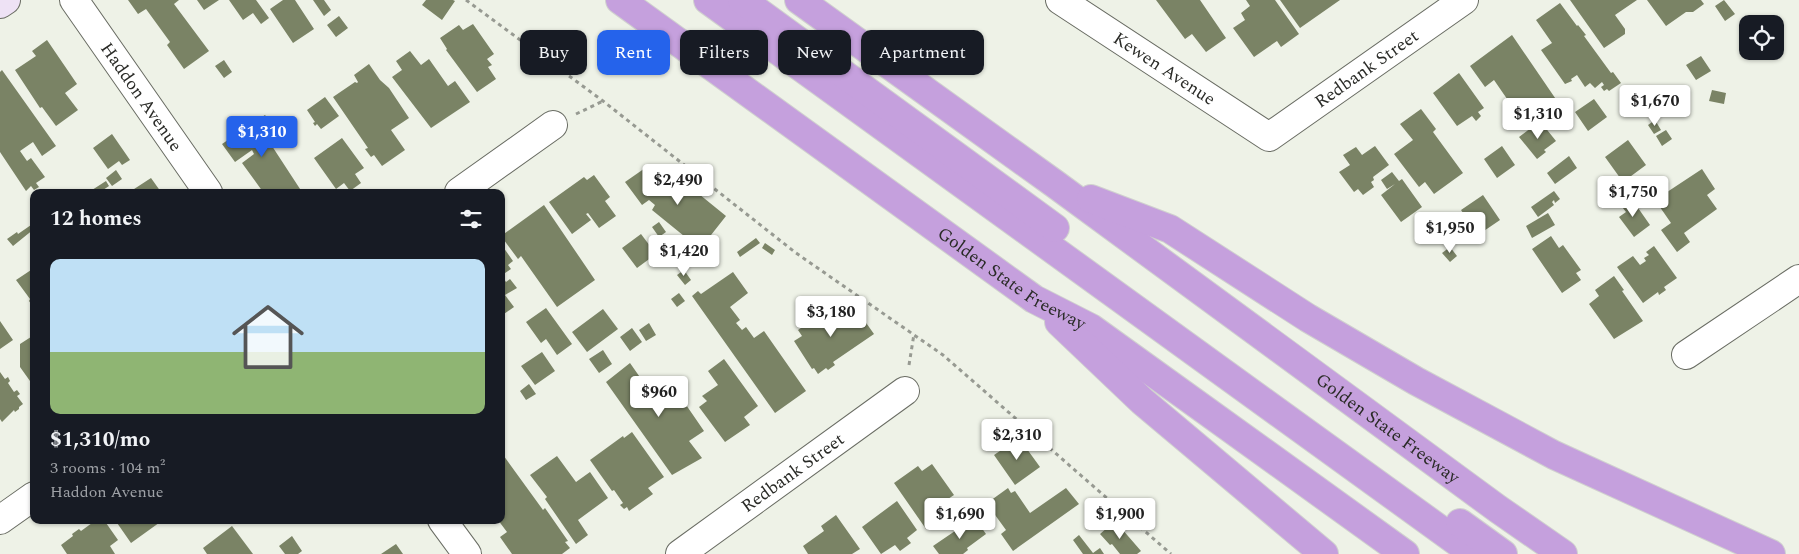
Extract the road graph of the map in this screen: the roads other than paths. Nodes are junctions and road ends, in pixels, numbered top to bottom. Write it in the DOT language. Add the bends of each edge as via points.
graph roads {
  1 [pos="6,0"];
  2 [pos="74,0"];
  3 [pos="620,0"];
  4 [pos="708,0"];
  5 [pos="742,0"];
  6 [pos="799,0"];
  7 [pos="1060,0"];
  8 [pos="1464,0"];
  9 [pos="0,4"];
  10 [pos="553,125"];
  11 [pos="1269,136"];
  12 [pos="1055,184"];
  13 [pos="206,189"];
  14 [pos="463,189"];
  15 [pos="1799,279"];
  16 [pos="1034,299"];
  17 [pos="1686,355"];
  18 [pos="905,390"];
  19 [pos="30,499"];
  20 [pos="0,520"];
  21 [pos="445,524"];
  22 [pos="466,554"];
  23 [pos="680,554"];
  24 [pos="1324,554"];
  25 [pos="1405,554"];
  26 [pos="1474,554"];
  27 [pos="1503,554"];
  28 [pos="1563,554"];
  29 [pos="1771,554"];
  1 -- 9 [label="street"];
  2 -- 13 [label="street, Haddon Avenue"];
  3 -- 16 [label="highway, Golden State Freeway"];
  4 -- 26 [label="highway"];
  5 -- 27 [label="highway"];
  6 -- 12 [label="highway, Golden State Freeway"];
  7 -- 11 [label="street, Kewen Avenue"];
  8 -- 11 [label="street, Redbank Street"];
  10 -- 14 [label="street"];
  12 -- 28 [label="highway, Golden State Freeway"];
  12 -- 29 [label="highway" via="1170,229 1308,318 1416,381 1554,455"];
  15 -- 17 [label="street"];
  16 -- 24 [label="highway" via="1142,401"];
  16 -- 25 [label="highway, Golden State Freeway" via="1091,328"];
  18 -- 23 [label="street, Redbank Street"];
  19 -- 20 [label="street"];
  21 -- 22 [label="street"];
}
